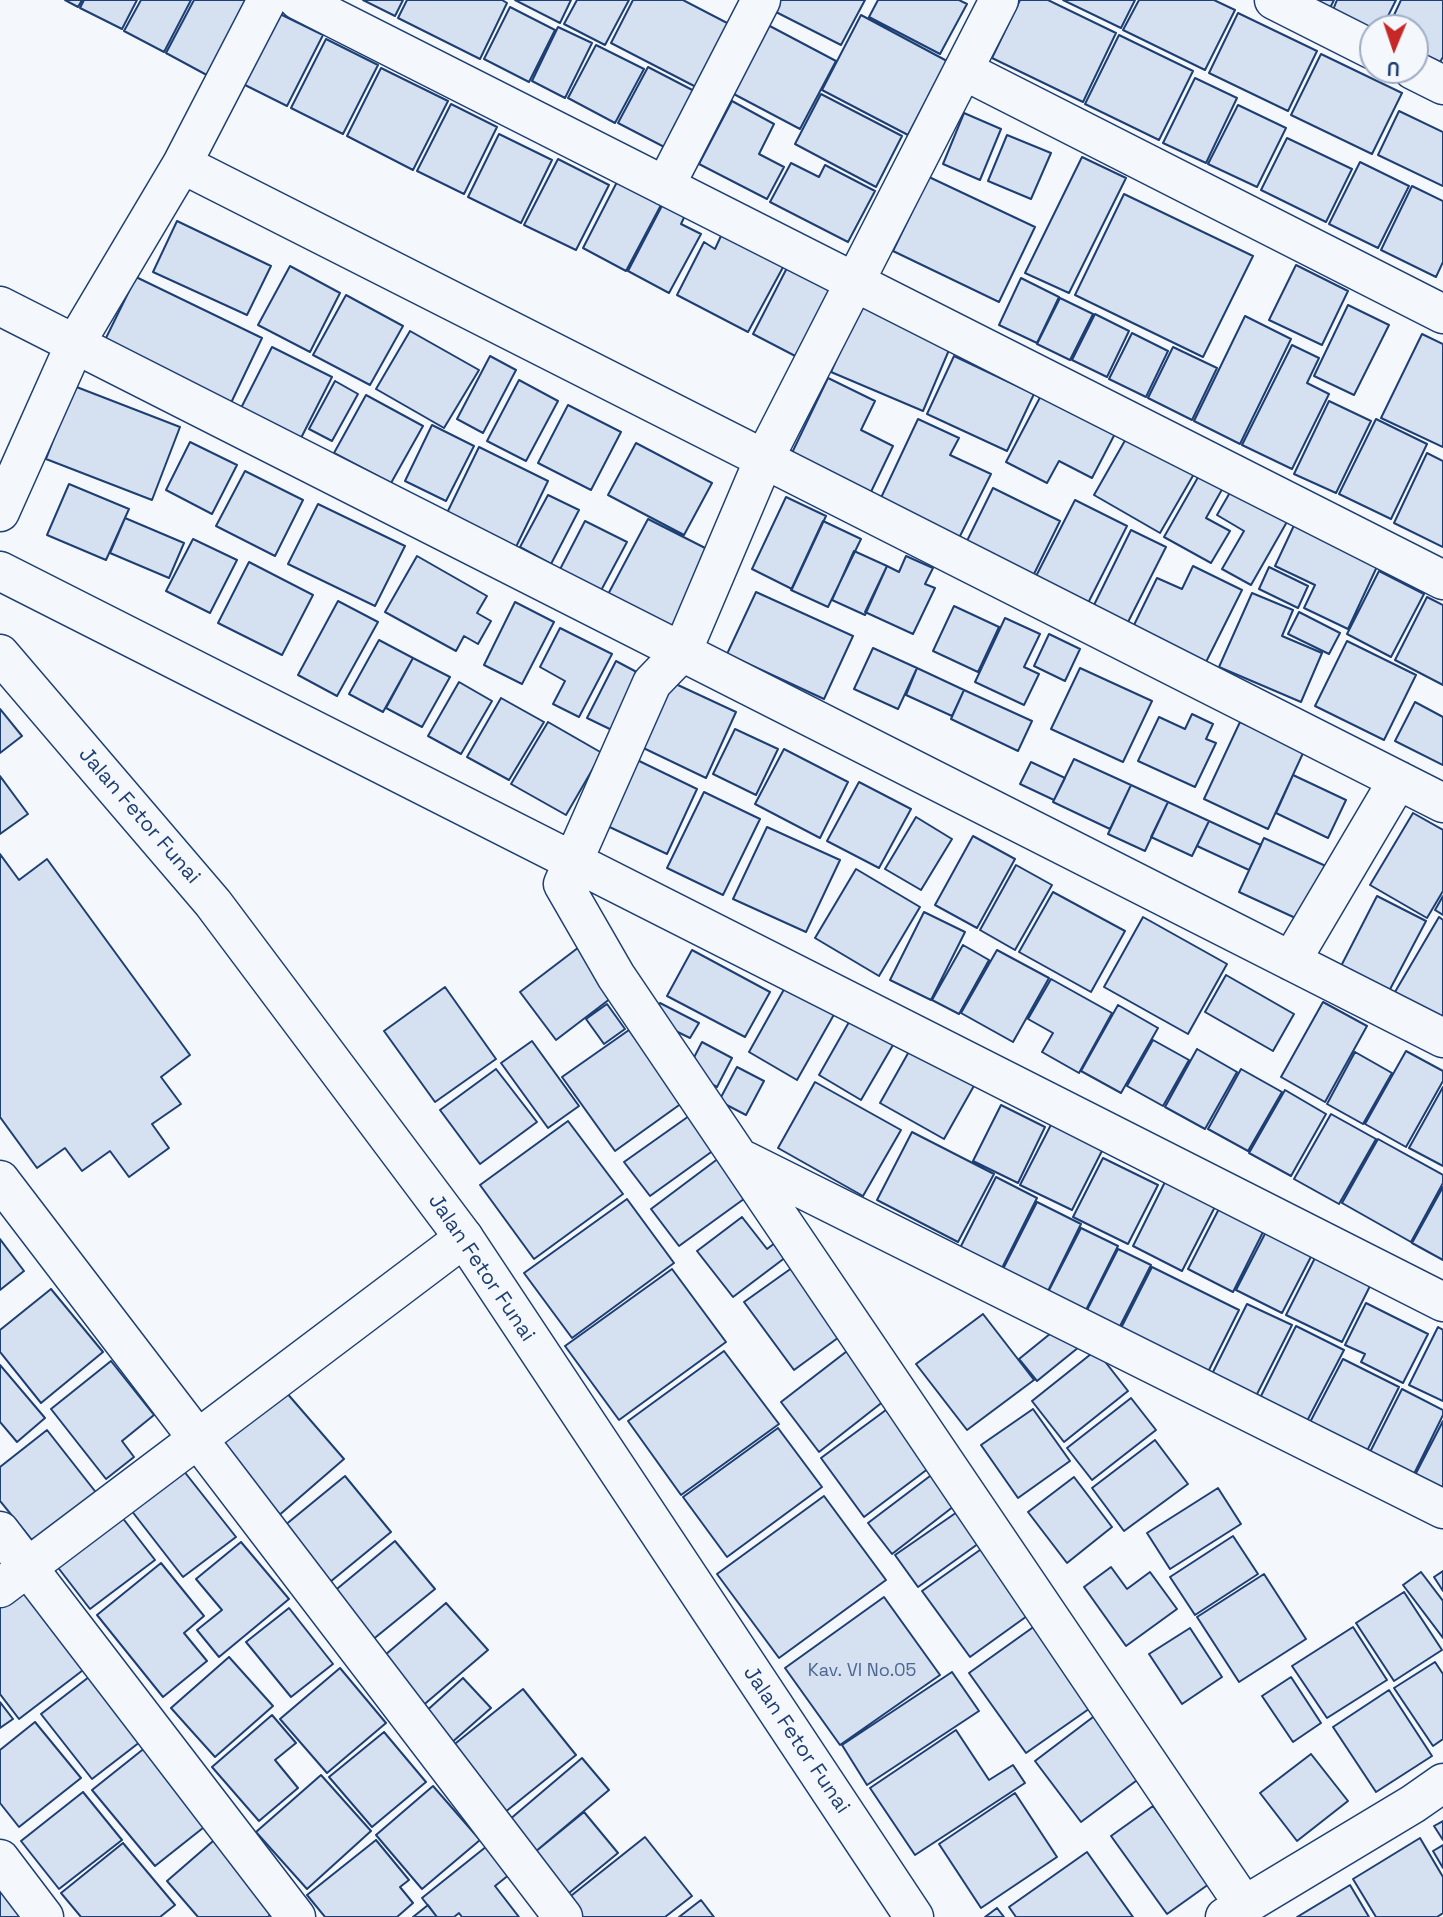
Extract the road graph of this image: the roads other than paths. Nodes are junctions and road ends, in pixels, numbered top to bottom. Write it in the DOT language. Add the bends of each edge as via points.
graph roads {
  1 [pos="267,0"];
  2 [pos="298,0"];
  3 [pos="999,0"];
  4 [pos="1274,0"];
  5 [pos="748,4"];
  6 [pos="1359,43"];
  7 [pos="963,70"];
  8 [pos="182,164"];
  9 [pos="665,186"];
  10 [pos="855,282"];
  11 [pos="0,306"];
  12 [pos="1443,314"];
  13 [pos="75,344"];
  14 [pos="764,459"];
  15 [pos="0,512"];
  16 [pos="0,571"];
  17 [pos="1443,580"];
  18 [pos="682,652"];
  19 [pos="0,654"];
  20 [pos="1398,780"];
  21 [pos="1443,803"];
  22 [pos="573,862"];
  23 [pos="1291,961"];
  24 [pos="1443,1038"];
  25 [pos="743,1160"];
  26 [pos="0,1180"];
  27 [pos="464,1238"];
  28 [pos="1443,1302"];
  29 [pos="198,1439"];
  30 [pos="1443,1509"];
  31 [pos="0,1531"];
  32 [pos="14,1577"];
  33 [pos="1443,1783"];
  34 [pos="0,1859"];
  35 [pos="1235,1911"];
  36 [pos="44,1917"];
  37 [pos="296,1917"];
  38 [pos="563,1917"];
  39 [pos="914,1917"];
  1 -- 8 [label="street"];
  2 -- 9 [label="street"];
  3 -- 7 [label="street"];
  4 -- 6 [label="street"];
  5 -- 9 [label="street"];
  7 -- 10 [label="street"];
  7 -- 12 [label="street"];
  8 -- 13 [label="street"];
  8 -- 14 [label="street"];
  9 -- 10 [label="street"];
  10 -- 14 [label="street"];
  10 -- 17 [label="street"];
  11 -- 13 [label="street"];
  13 -- 15 [label="street"];
  13 -- 18 [label="street"];
  14 -- 18 [label="street"];
  14 -- 20 [label="street"];
  16 -- 22 [label="street"];
  18 -- 22 [label="street" via="652,683"];
  18 -- 23 [label="street"];
  19 -- 27 [label="street, Jalan Fetor Funai" via="213,903"];
  20 -- 21 [label="street"];
  20 -- 23 [label="street"];
  22 -- 25 [label="street" via="563,884 582,919"];
  22 -- 28 [label="street"];
  23 -- 24 [label="street"];
  25 -- 30 [label="street"];
  25 -- 35 [label="street"];
  26 -- 29 [label="street"];
  27 -- 29 [label="street"];
  27 -- 39 [label="street, Jalan Fetor Funai"];
  29 -- 32 [label="street"];
  29 -- 38 [label="street"];
  31 -- 32 [label="street"];
  32 -- 37 [label="street"];
  33 -- 35 [label="street"];
  34 -- 36 [label="street"];
}
